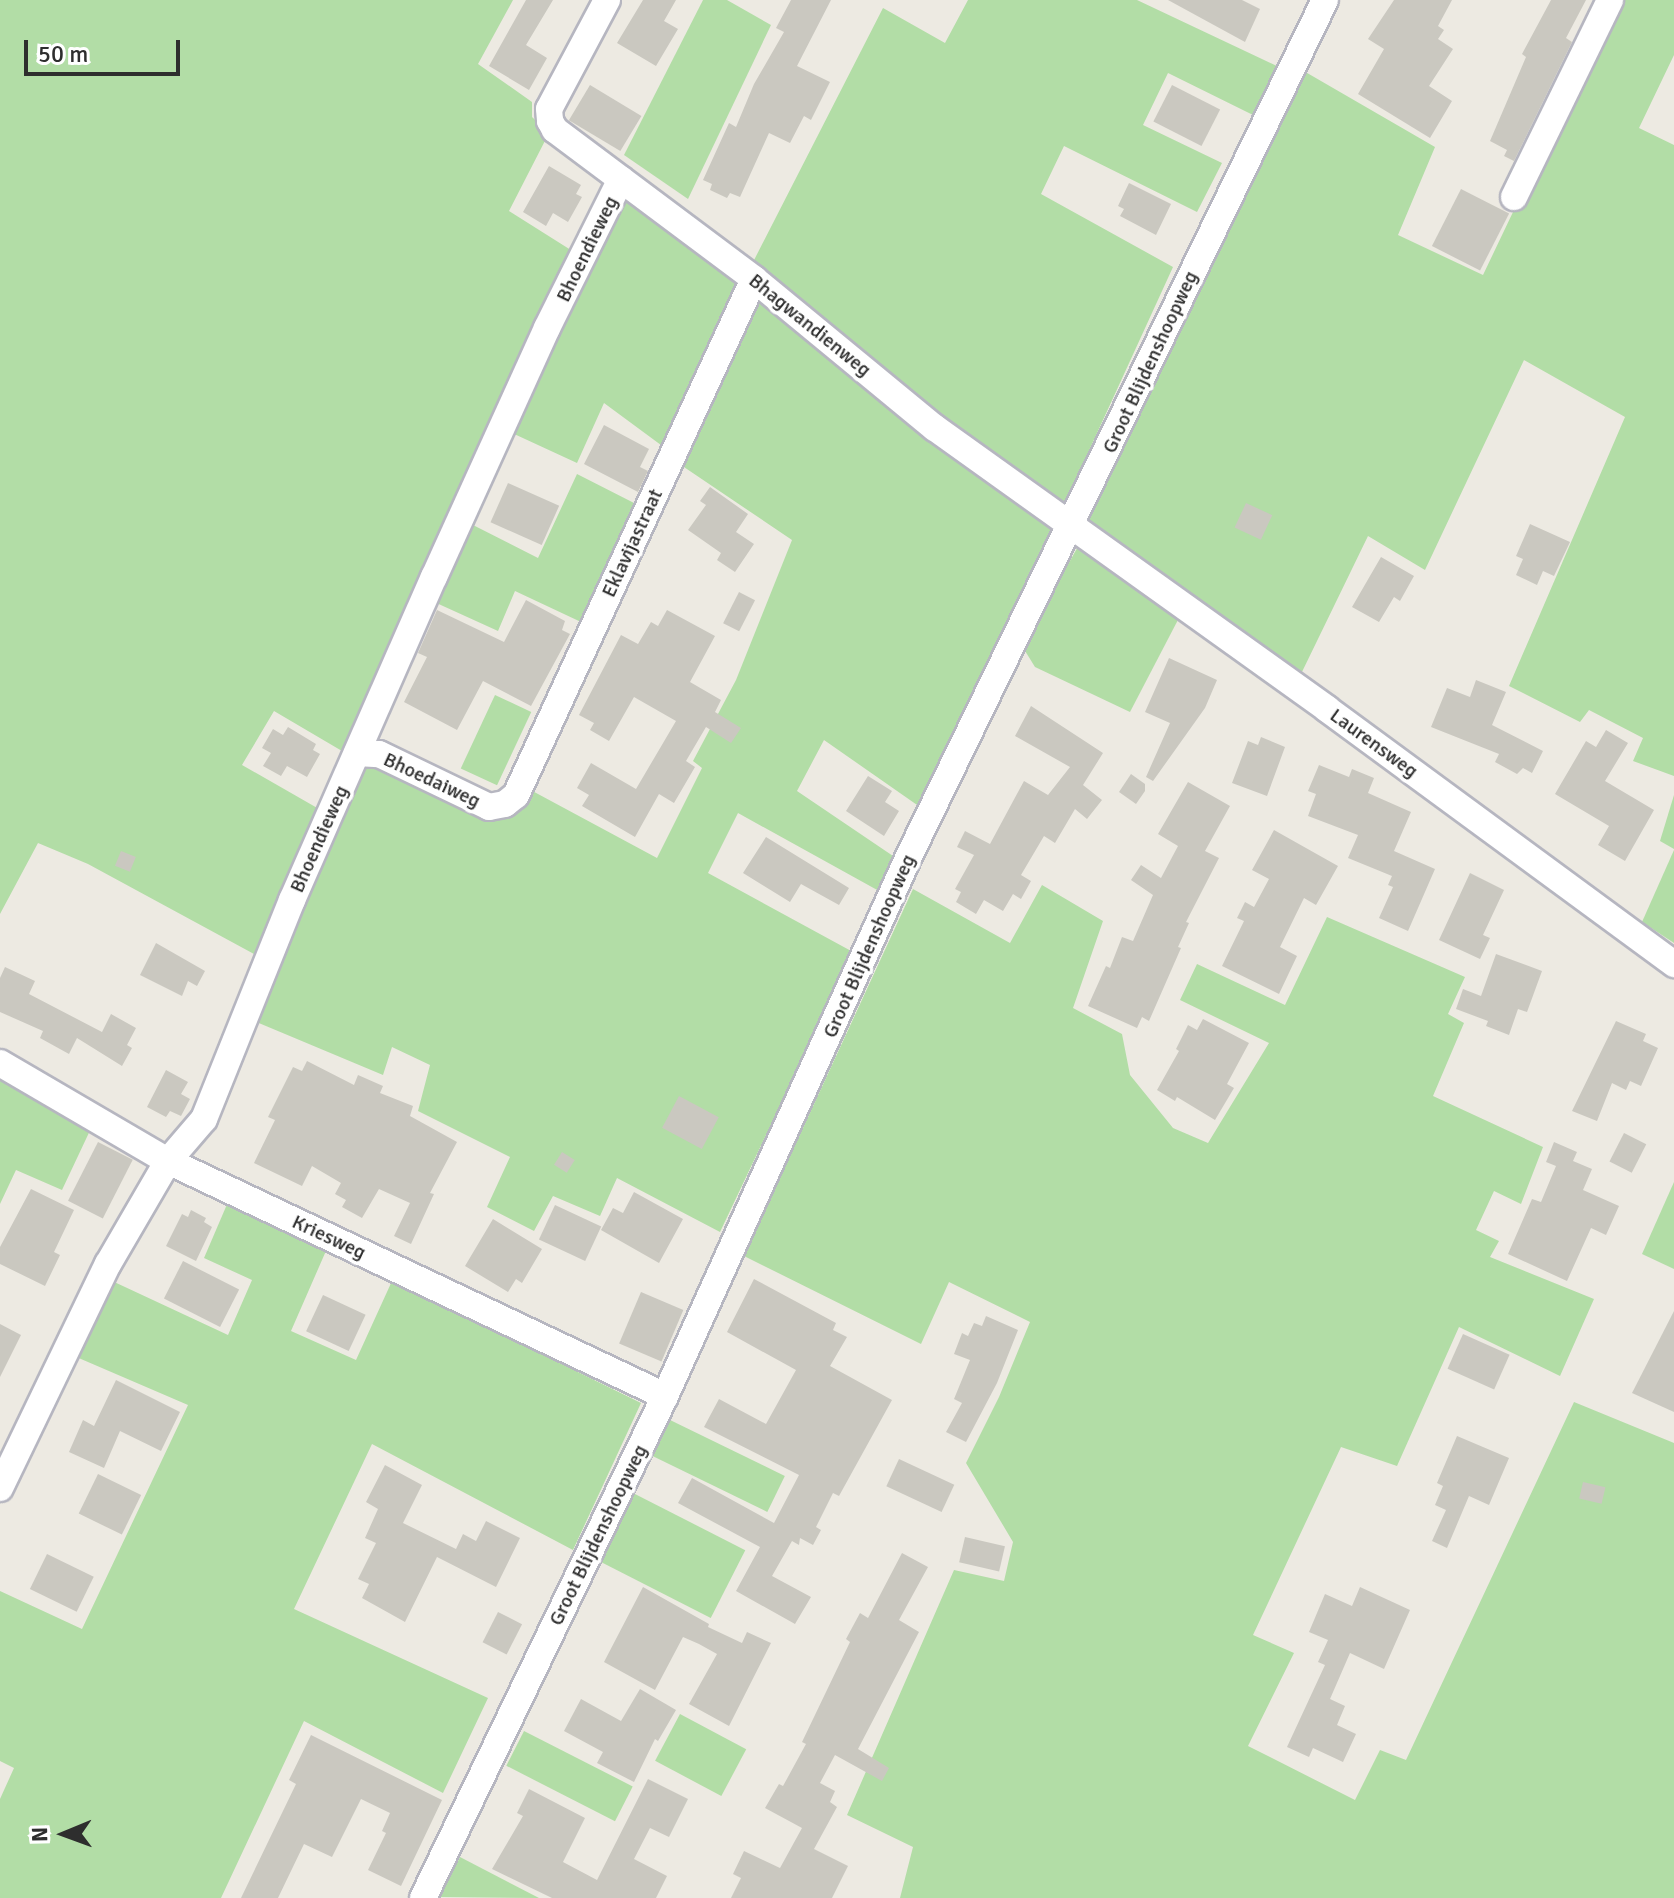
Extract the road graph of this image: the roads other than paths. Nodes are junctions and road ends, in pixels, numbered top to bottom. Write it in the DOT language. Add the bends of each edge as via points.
graph roads {
  1 [pos="607,0"];
  2 [pos="1325,0"];
  3 [pos="1610,0"];
  4 [pos="621,179"];
  5 [pos="1514,197"];
  6 [pos="754,279"];
  7 [pos="1071,529"];
  8 [pos="357,753"];
  9 [pos="505,804"];
  10 [pos="1674,964"];
  11 [pos="0,1063"];
  12 [pos="168,1161"];
  13 [pos="665,1396"];
  14 [pos="0,1488"];
  15 [pos="423,1898"];
  1 -- 4 [label="street, Bhagwandienweg" via="549,109 555,130"];
  2 -- 7 [label="street, Groot Blijdenshoopweg"];
  3 -- 5 [label="street"];
  4 -- 6 [label="street, Bhagwandienweg"];
  4 -- 8 [label="street, Bhoendieweg" via="547,328"];
  6 -- 7 [label="street, Bhagwandienweg" via="935,428"];
  6 -- 9 [label="street, Eklavijastraat" via="516,795"];
  7 -- 10 [label="street, Laurensweg" via="1315,700"];
  7 -- 13 [label="street, Groot Blijdenshoopweg" via="910,854"];
  8 -- 9 [label="street, Bhoedaiweg" via="379,754 489,807"];
  8 -- 12 [label="street, Bhoendieweg" via="204,1119"];
  11 -- 12 [label="street, Kriesweg"];
  12 -- 13 [label="street, Kriesweg"];
  12 -- 14 [label="street, Bhoendieweg" via="108,1264"];
  13 -- 15 [label="street, Groot Blijdenshoopweg"];
}
